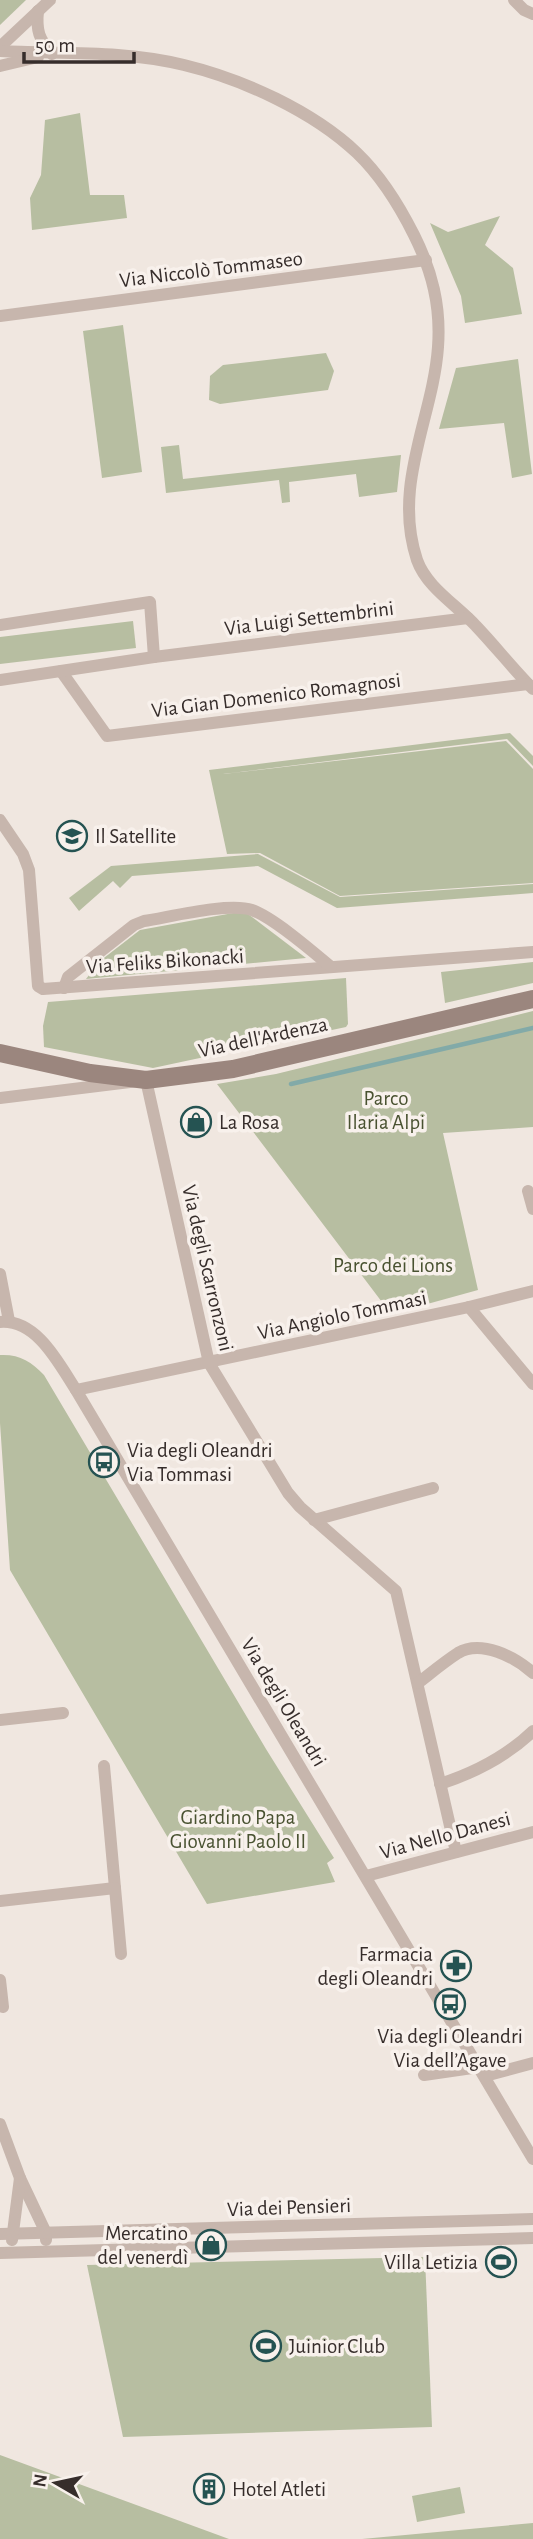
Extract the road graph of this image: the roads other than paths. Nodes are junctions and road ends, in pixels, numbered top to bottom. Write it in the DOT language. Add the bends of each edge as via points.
graph roads {
  1 [pos="50,0"];
  2 [pos="514,0"];
  3 [pos="38,11"];
  4 [pos="533,14"];
  5 [pos="0,49"];
  6 [pos="52,54"];
  7 [pos="0,66"];
  8 [pos="426,260"];
  9 [pos="0,316"];
  10 [pos="468,618"];
  11 [pos="0,625"];
  12 [pos="154,657"];
  13 [pos="61,671"];
  14 [pos="0,680"];
  15 [pos="530,686"];
  16 [pos="0,820"];
  17 [pos="533,952"];
  18 [pos="331,967"];
  19 [pos="64,988"];
  20 [pos="533,999"];
  21 [pos="0,1053"];
  22 [pos="146,1080"];
  23 [pos="0,1098"];
  24 [pos="528,1191"];
  25 [pos="533,1209"];
  26 [pos="0,1274"];
  27 [pos="533,1291"];
  28 [pos="469,1307"];
  29 [pos="4,1322"];
  30 [pos="209,1363"];
  31 [pos="533,1384"];
  32 [pos="76,1390"];
  33 [pos="433,1488"];
  34 [pos="314,1520"];
  35 [pos="533,1673"];
  36 [pos="418,1683"];
  37 [pos="63,1713"];
  38 [pos="0,1720"];
  39 [pos="533,1731"];
  40 [pos="104,1766"];
  41 [pos="440,1784"];
  42 [pos="533,1832"];
  43 [pos="456,1852"];
  44 [pos="366,1876"];
  45 [pos="115,1888"];
  46 [pos="0,1901"];
  47 [pos="121,1954"];
  48 [pos="0,1980"];
  49 [pos="3,2007"];
  50 [pos="533,2063"];
  51 [pos="482,2071"];
  52 [pos="424,2076"];
  53 [pos="0,2124"];
  54 [pos="533,2159"];
  55 [pos="20,2178"];
  56 [pos="533,2219"];
  57 [pos="46,2233"];
  58 [pos="6,2234"];
  59 [pos="533,2238"];
  60 [pos="46,2252"];
  61 [pos="6,2253"];
  1 -- 3 [label="street"];
  2 -- 4 [label="street"];
  3 -- 5 [label="street"];
  3 -- 6 [label="street" via="38,36"];
  5 -- 6 [label="street"];
  6 -- 7 [label="street"];
  6 -- 8 [label="street" via="143,57 186,65 282,103 342,140 369,165 394,199"];
  8 -- 9 [label="street, Via Niccolò Tommaseo"];
  8 -- 10 [label="street" via="435,287 439,345 414,458 410,522 422,569"];
  10 -- 12 [label="street, Via Luigi Settembrini"];
  10 -- 15 [label="street"];
  11 -- 12 [label="street" via="150,602"];
  12 -- 13 [label="street, Via Luigi Settembrini"];
  13 -- 14 [label="street, Via Luigi Settembrini"];
  13 -- 15 [label="street, Via Gian Domenico Romagnosi" via="107,736"];
  16 -- 19 [label="street" via="29,870 38,985"];
  17 -- 18 [label="street, Via Feliks Bikonacki"];
  18 -- 19 [label="street, Via Feliks Bikonacki"];
  18 -- 19 [label="street, Via Feliks Bikonacki" via="254,911 234,908 134,925 68,977"];
  20 -- 22 [label="main road, Via dell'Ardenza" via="233,1069"];
  21 -- 22 [label="main road, Via dell'Ardenza" via="71,1070"];
  22 -- 23 [label="street"];
  22 -- 30 [label="street, Via degli Scarronzoni"];
  24 -- 25 [label="street"];
  26 -- 29 [label="street, Via degli Oleandri"];
  27 -- 28 [label="street, Via Angiolo Tommasi"];
  28 -- 30 [label="street, Via Angiolo Tommasi"];
  28 -- 31 [label="street"];
  29 -- 32 [label="street, Via degli Oleandri" via="40,1339"];
  30 -- 32 [label="street, Via Angiolo Tommasi"];
  30 -- 34 [label="street, Via degli Scarronzoni" via="281,1484"];
  32 -- 44 [label="street, Via degli Oleandri"];
  33 -- 34 [label="street"];
  34 -- 36 [label="street, Via degli Scarronzoni" via="396,1591"];
  35 -- 36 [label="street" via="507,1656 477,1648 457,1653"];
  36 -- 41 [label="street, Via degli Scarronzoni"];
  37 -- 38 [label="street"];
  39 -- 41 [label="street" via="505,1754"];
  40 -- 45 [label="street"];
  41 -- 43 [label="street, Via degli Scarronzoni"];
  42 -- 43 [label="street, Via Nello Danesi"];
  43 -- 44 [label="street, Via Nello Danesi"];
  44 -- 51 [label="street, Via degli Oleandri"];
  45 -- 46 [label="street"];
  45 -- 47 [label="street"];
  48 -- 49 [label="street"];
  50 -- 51 [label="street"];
  51 -- 52 [label="street"];
  51 -- 54 [label="street, Via degli Oleandri"];
  53 -- 55 [label="street"];
  55 -- 57 [label="street"];
  55 -- 58 [label="street"];
  56 -- 57 [label="street, Via dei Pensieri"];
  57 -- 58 [label="street, Via dei Pensieri"];
  57 -- 60 [label="street"];
  58 -- 61 [label="street, Via dei Pensieri"];
  59 -- 60 [label="street, Via dei Pensieri"];
  60 -- 61 [label="street, Via dei Pensieri"];
}
